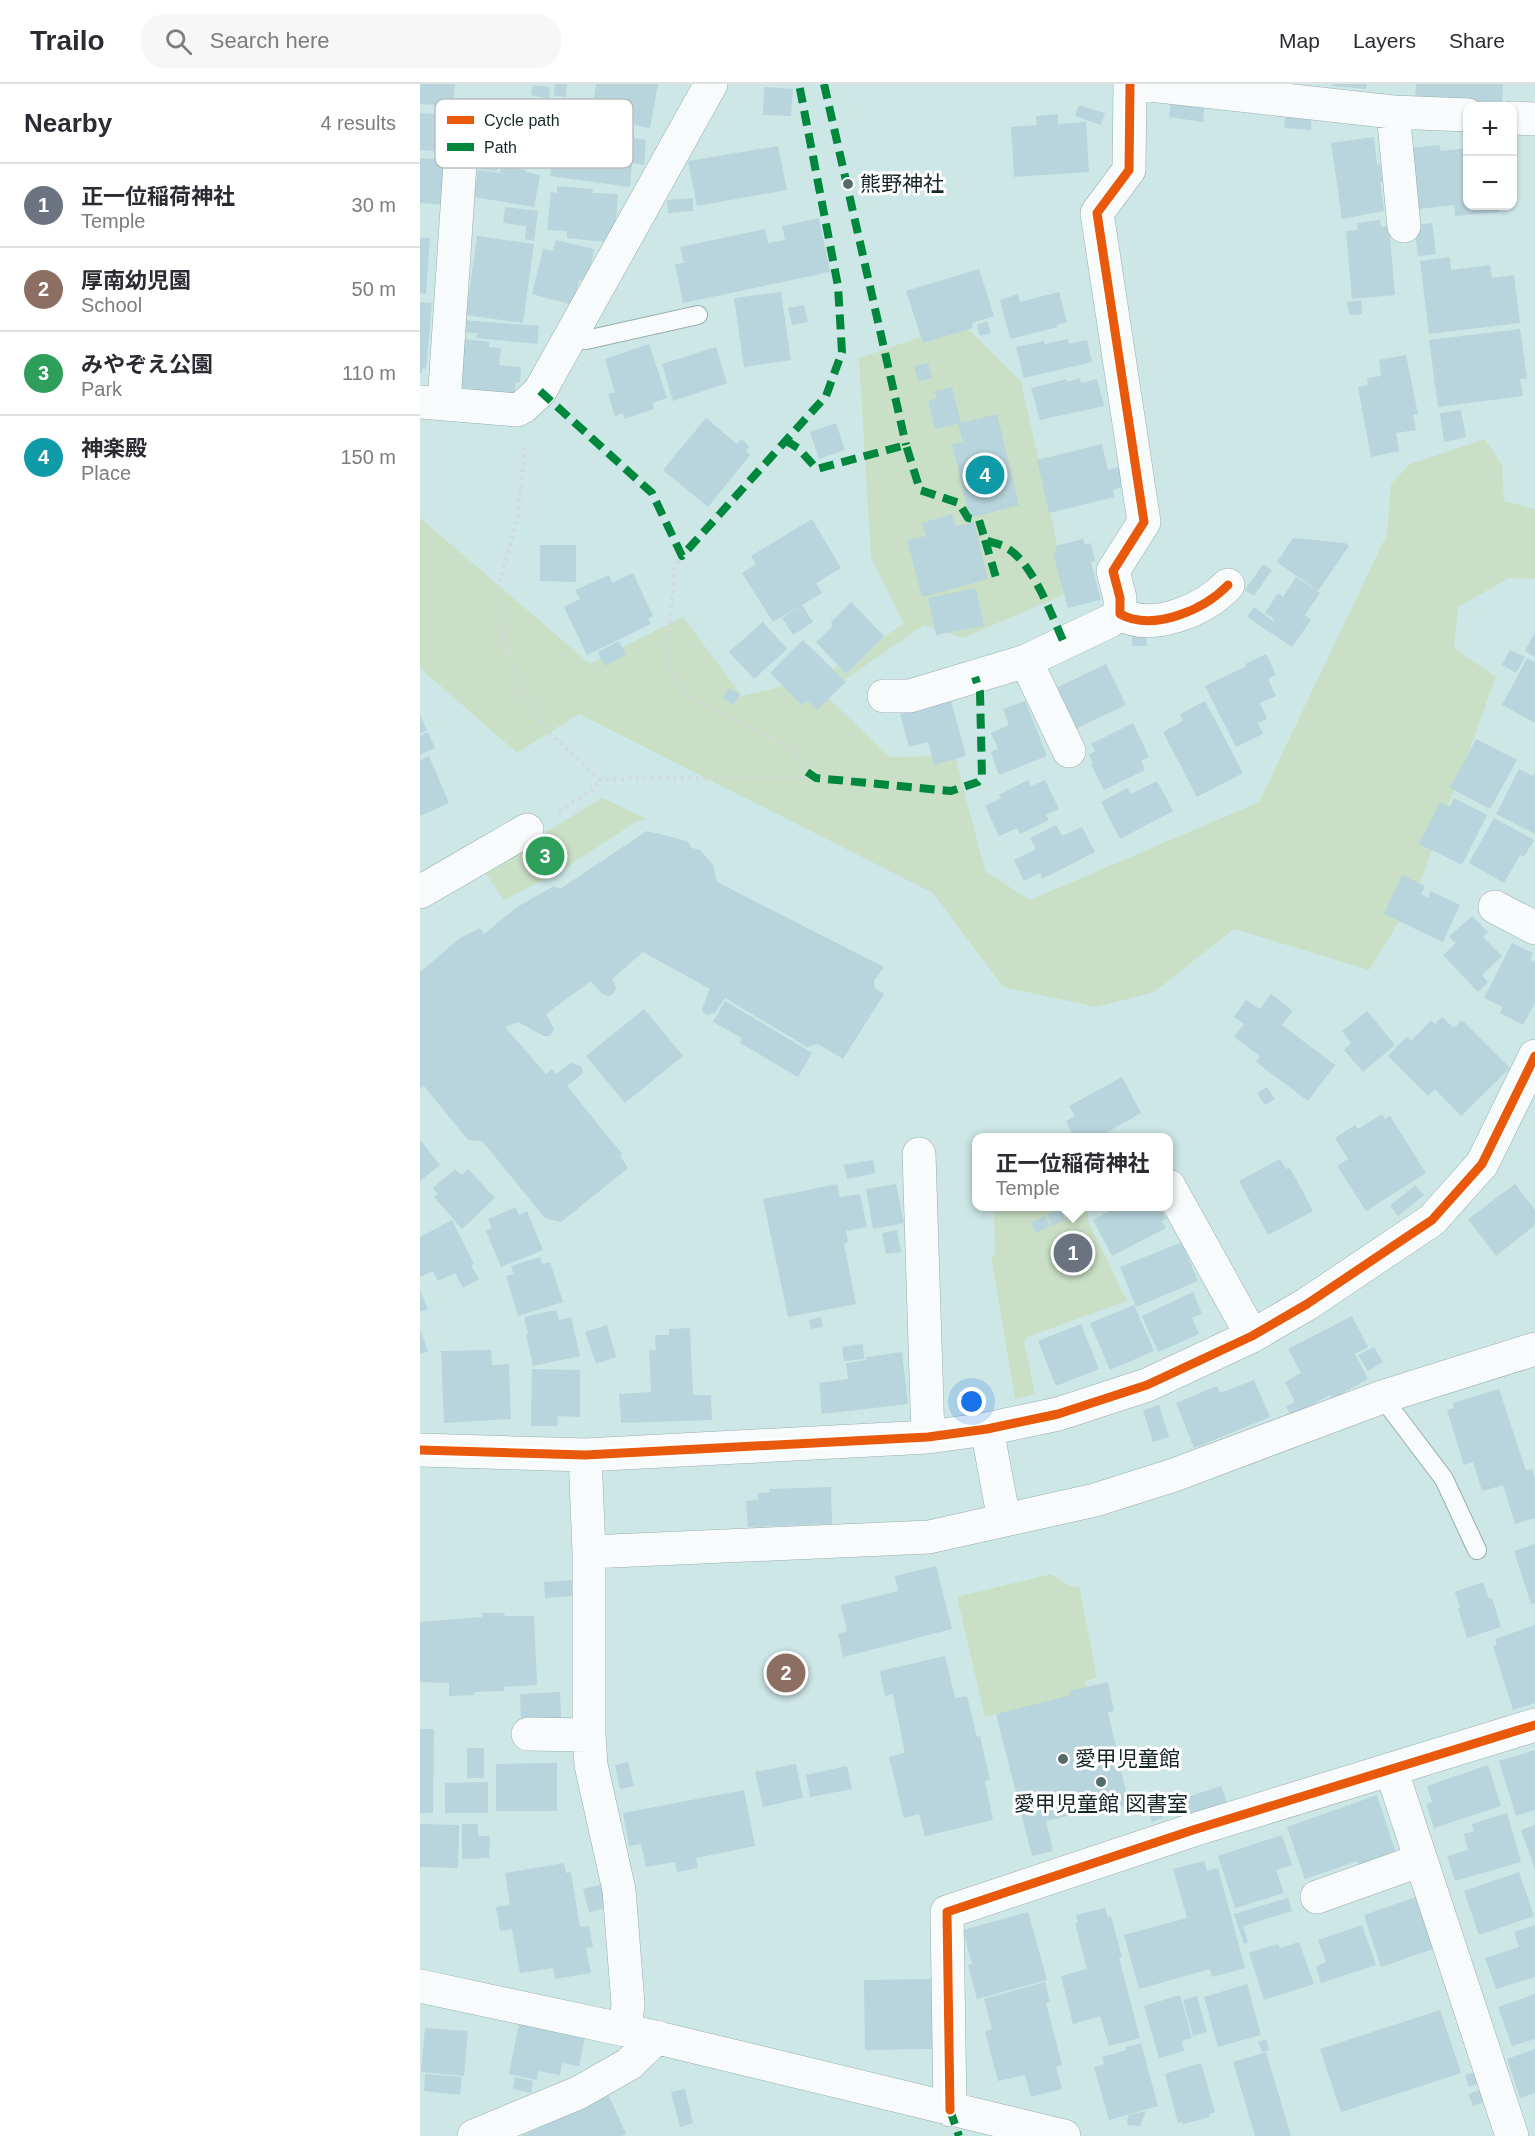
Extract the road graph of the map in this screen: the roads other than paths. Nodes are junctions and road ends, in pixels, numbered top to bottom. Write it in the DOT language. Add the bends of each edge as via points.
graph roads {
  1 [pos="711,84"];
  2 [pos="1130,84"];
  3 [pos="1141,84"];
  4 [pos="1393,112"];
  5 [pos="1463,115"];
  6 [pos="1517,118"];
  7 [pos="1535,119"];
  8 [pos="458,168"];
  9 [pos="1404,226"];
  10 [pos="698,315"];
  11 [pos="570,334"];
  12 [pos="432,403"];
  13 [pos="1228,585"];
  14 [pos="1120,614"];
  15 [pos="1026,661"];
  16 [pos="884,696"];
  17 [pos="1070,751"];
  18 [pos="527,830"];
  19 [pos="420,892"];
  20 [pos="1495,907"];
  21 [pos="1535,928"];
  22 [pos="1535,1056"];
  23 [pos="919,1154"];
  24 [pos="1173,1193"];
  25 [pos="1252,1336"];
  26 [pos="1535,1349"];
  27 [pos="1382,1398"];
  28 [pos="987,1429"];
  29 [pos="928,1437"];
  30 [pos="420,1450"];
  31 [pos="585,1455"];
  32 [pos="1004,1520"];
  33 [pos="1477,1550"];
  34 [pos="589,1552"];
  35 [pos="1535,1725"];
  36 [pos="528,1734"];
  37 [pos="589,1735"];
  38 [pos="1391,1769"];
  39 [pos="1421,1860"];
  40 [pos="1317,1897"];
  41 [pos="420,1986"];
  42 [pos="625,2030"];
  43 [pos="657,2037"];
  44 [pos="950,2110"];
  45 [pos="1535,2132"];
  46 [pos="474,2136"];
  47 [pos="1064,2136"];
  48 [pos="1512,2136"];
  49 [pos="1524,2136"];
  1 -- 11 [label="street"];
  2 -- 14 [label="street" via="1129,170 1097,213 1144,522 1113,571"];
  3 -- 4 [label="street"];
  4 -- 5 [label="street"];
  4 -- 9 [label="street"];
  6 -- 7 [label="street"];
  8 -- 12 [label="street"];
  10 -- 11 [label="lane" via="586,340"];
  11 -- 12 [label="street" via="540,391 523,407 517,410"];
  13 -- 14 [label="street" via="1216,598 1168,620 1138,622"];
  14 -- 15 [label="street"];
  15 -- 16 [label="street" via="910,696"];
  15 -- 17 [label="street"];
  18 -- 19 [label="street"];
  20 -- 21 [label="street"];
  22 -- 25 [label="street" via="1482,1164 1432,1220"];
  23 -- 29 [label="street"];
  24 -- 25 [label="street"];
  25 -- 28 [label="street" via="1147,1385 1058,1414"];
  26 -- 27 [label="street"];
  27 -- 32 [label="street" via="1174,1475 1095,1500"];
  27 -- 33 [label="lane" via="1444,1479"];
  28 -- 29 [label="street"];
  28 -- 32 [label="street"];
  29 -- 31 [label="street"];
  30 -- 31 [label="street"];
  31 -- 34 [label="street"];
  32 -- 34 [label="street" via="929,1537"];
  34 -- 37 [label="street"];
  35 -- 38 [label="street"];
  36 -- 37 [label="street"];
  37 -- 42 [label="street" via="591,1765 619,1890 628,2004"];
  38 -- 39 [label="street"];
  38 -- 44 [label="street" via="947,1912"];
  39 -- 40 [label="street"];
  39 -- 48 [label="street"];
  41 -- 42 [label="street"];
  42 -- 43 [label="street"];
  43 -- 44 [label="street"];
  43 -- 46 [label="street" via="629,2064 578,2093"];
  44 -- 47 [label="street"];
  45 -- 49 [label="street"];
}
